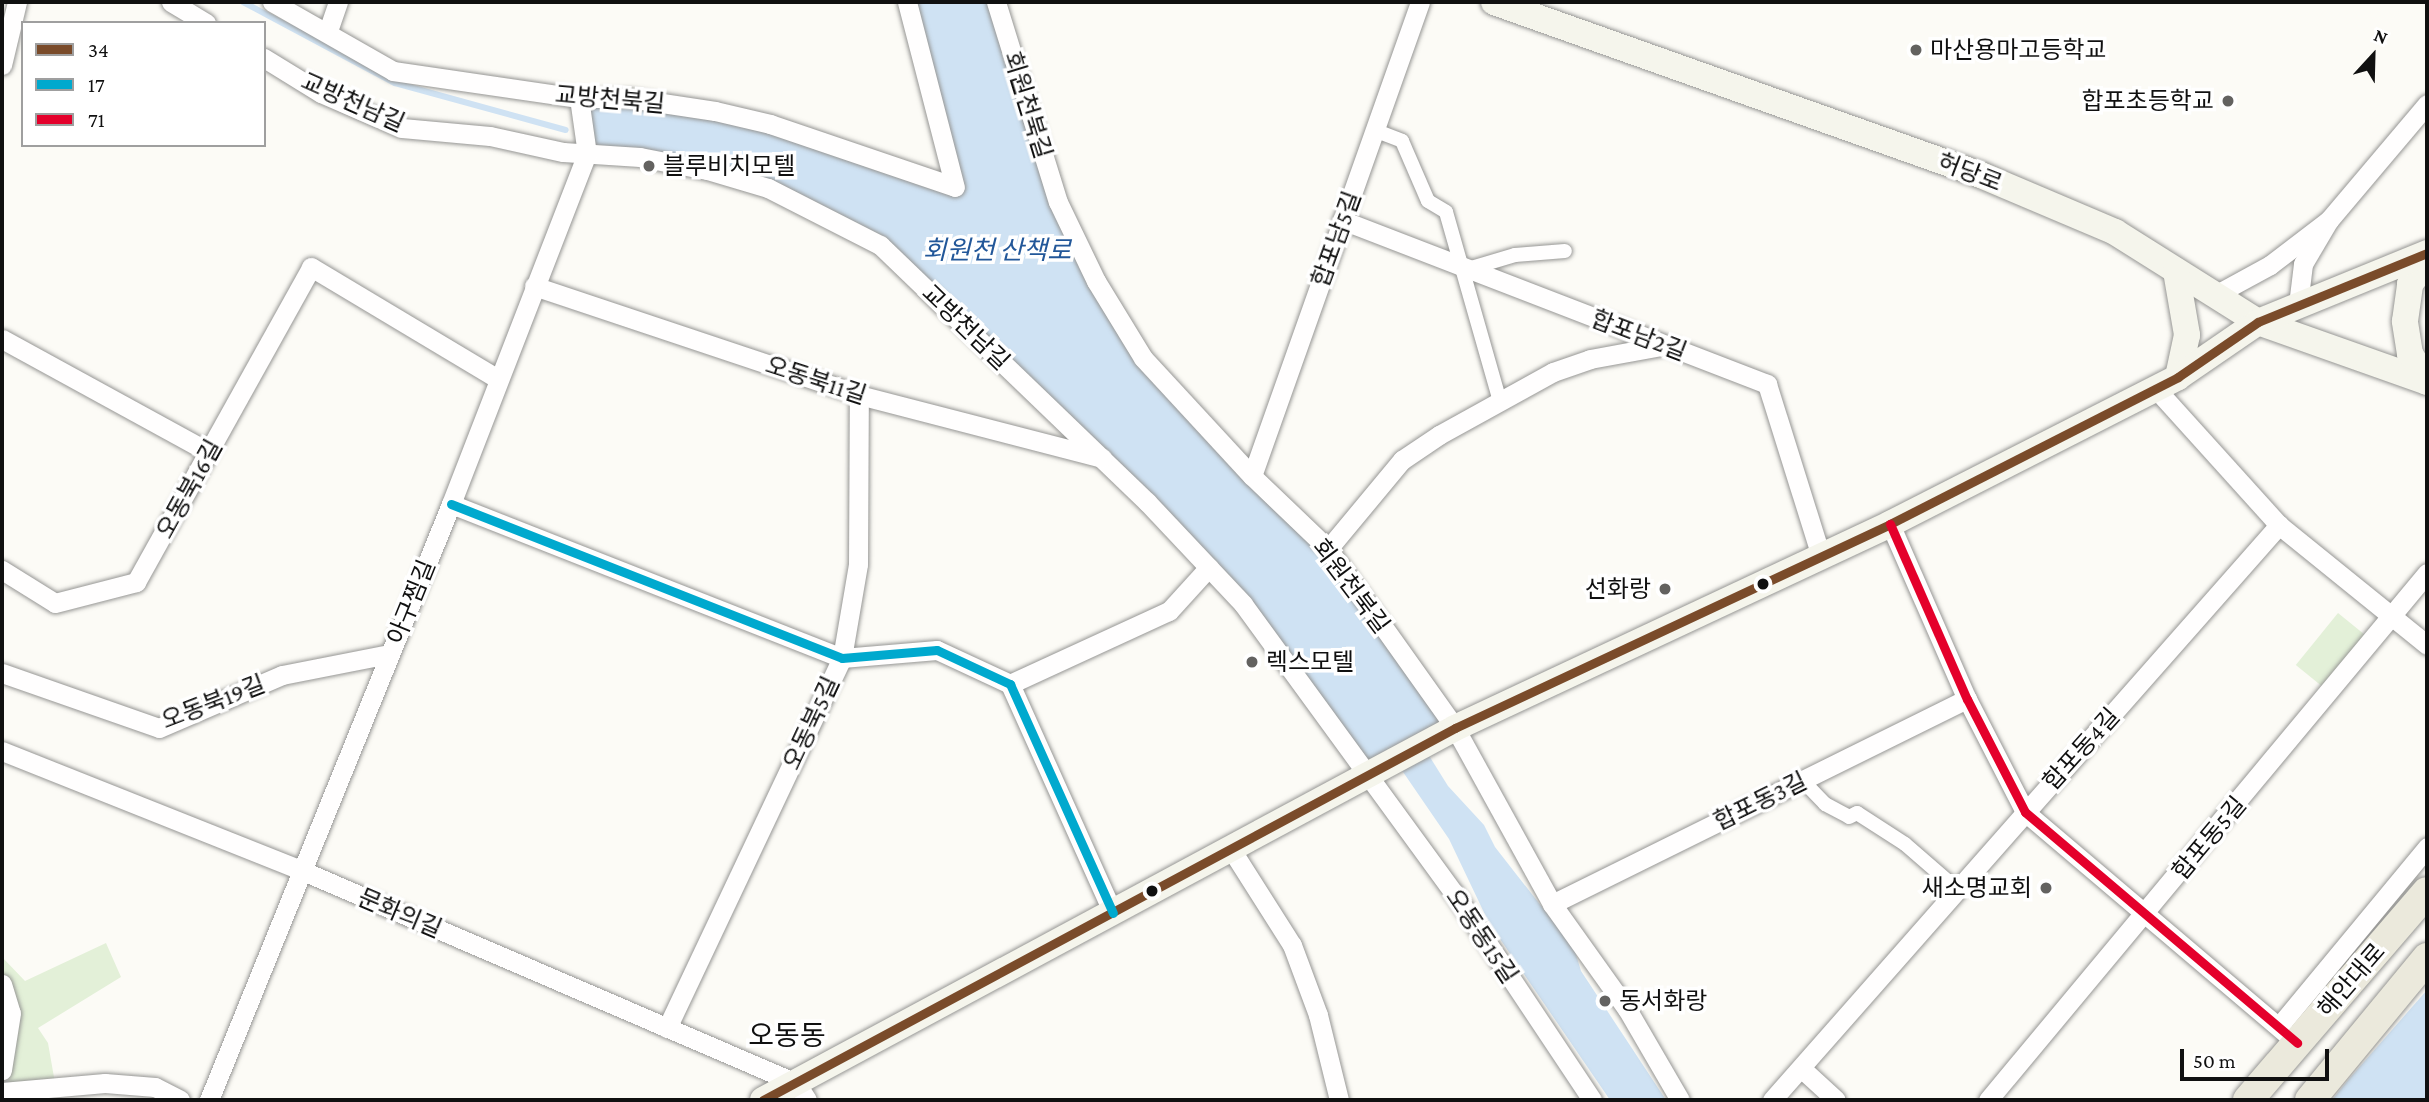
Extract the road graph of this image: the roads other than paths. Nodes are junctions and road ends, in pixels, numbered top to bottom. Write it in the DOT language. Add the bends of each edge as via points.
graph roads {
  1 [pos="17,2"];
  2 [pos="171,2"];
  3 [pos="272,2"];
  4 [pos="338,2"];
  5 [pos="907,2"];
  6 [pos="996,2"];
  7 [pos="1420,2"];
  8 [pos="1494,2"];
  9 [pos="203,21"];
  10 [pos="328,32"];
  11 [pos="266,59"];
  12 [pos="2,65"];
  13 [pos="579,98"];
  14 [pos="2427,104"];
  15 [pos="1374,130"];
  16 [pos="587,154"];
  17 [pos="1342,220"];
  18 [pos="2329,220"];
  19 [pos="1565,251"];
  20 [pos="2427,253"];
  21 [pos="2427,262"];
  22 [pos="1464,267"];
  23 [pos="2176,271"];
  24 [pos="534,286"];
  25 [pos="2215,295"];
  26 [pos="2298,303"];
  27 [pos="2258,322"];
  28 [pos="2,339"];
  29 [pos="1666,345"];
  30 [pos="498,379"];
  31 [pos="2427,382"];
  32 [pos="2167,383"];
  33 [pos="859,395"];
  34 [pos="1500,402"];
  35 [pos="208,452"];
  36 [pos="1103,458"];
  37 [pos="1252,476"];
  38 [pos="451,504"];
  39 [pos="1890,524"];
  40 [pos="2279,525"];
  41 [pos="1328,550"];
  42 [pos="1821,556"];
  43 [pos="1209,568"];
  44 [pos="2,570"];
  45 [pos="2427,573"];
  46 [pos="2393,616"];
  47 [pos="2427,645"];
  48 [pos="389,654"];
  49 [pos="842,659"];
  50 [pos="2,673"];
  51 [pos="1010,684"];
  52 [pos="1967,699"];
  53 [pos="1455,728"];
  54 [pos="2,751"];
  55 [pos="1365,776"];
  56 [pos="1802,780"];
  57 [pos="2025,812"];
  58 [pos="2427,846"];
  59 [pos="1231,849"];
  60 [pos="303,871"];
  61 [pos="1957,889"];
  62 [pos="2427,892"];
  63 [pos="1552,904"];
  64 [pos="1112,913"];
  65 [pos="2146,913"];
  66 [pos="2427,958"];
  67 [pos="2,984"];
  68 [pos="667,1028"];
  69 [pos="2289,1034"];
  70 [pos="1801,1068"];
  71 [pos="2,1070"];
  72 [pos="2,1092"];
  73 [pos="797,1094"];
  74 [pos="180,1100"];
  75 [pos="209,1100"];
  76 [pos="764,1100"];
  77 [pos="1339,1100"];
  78 [pos="1592,1100"];
  79 [pos="1680,1100"];
  80 [pos="1772,1100"];
  81 [pos="1836,1100"];
  82 [pos="1988,1100"];
  83 [pos="2248,1100"];
  84 [pos="2310,1100"];
  1 -- 12 [label="street"];
  2 -- 9 [label="street"];
  3 -- 10 [label="street, 교방천북길"];
  4 -- 10 [label="street"];
  5 -- 13 [label="street, 교방천북길" via="955,187 737,116 629,98"];
  6 -- 37 [label="street, 회원천북길" via="1058,202 1096,282 1143,358"];
  7 -- 15 [label="street, 합포남5길"];
  8 -- 23 [label="main road, 허당로" via="1981,175 2115,232"];
  10 -- 13 [label="street, 교방천북길" via="393,71"];
  11 -- 16 [label="street, 교방천남길" via="321,93 402,128 490,136"];
  13 -- 16 [label="street"];
  14 -- 18 [label="street"];
  15 -- 17 [label="street, 합포남5길"];
  15 -- 22 [label="street" via="1402,141 1428,201 1446,212"];
  16 -- 24 [label="street, 아구찜길"];
  16 -- 36 [label="street, 교방천남길" via="640,157 768,188 868,238"];
  17 -- 22 [label="street, 합포남2길"];
  17 -- 37 [label="street, 합포남5길"];
  18 -- 25 [label="street" via="2270,265"];
  18 -- 26 [label="street" via="2303,264"];
  19 -- 22 [label="street"];
  20 -- 26 [label="main road"];
  21 -- 31 [label="main road" via="2410,284 2405,321 2410,355"];
  22 -- 29 [label="street, 합포남2길"];
  22 -- 34 [label="street"];
  23 -- 25 [label="main road, 허당로"];
  23 -- 32 [label="main road" via="2187,335"];
  24 -- 30 [label="street, 아구찜길"];
  24 -- 33 [label="street, 오동북11길"];
  25 -- 27 [label="main road, 허당로"];
  26 -- 27 [label="main road"];
  27 -- 31 [label="main road, 허당로"];
  27 -- 32 [label="main road"];
  28 -- 35 [label="street"];
  29 -- 34 [label="street" via="1590,359 1553,372"];
  29 -- 42 [label="street, 합포남2길" via="1767,384"];
  30 -- 35 [label="street, 오동북16길" via="311,267"];
  30 -- 38 [label="street, 아구찜길"];
  32 -- 39 [label="main road"];
  32 -- 40 [label="street"];
  33 -- 36 [label="street, 오동북11길"];
  33 -- 49 [label="street, 오동북5길" via="858,564"];
  34 -- 41 [label="street" via="1402,460"];
  35 -- 44 [label="street, 오동북16길" via="136,582 55,603"];
  36 -- 43 [label="street, 교방천남길"];
  37 -- 41 [label="street, 회원천북길"];
  38 -- 48 [label="street, 아구찜길"];
  38 -- 49 [label="street"];
  39 -- 42 [label="main road"];
  39 -- 52 [label="street"];
  40 -- 46 [label="street"];
  40 -- 57 [label="street, 합포동4길"];
  41 -- 53 [label="street, 회원천북길"];
  42 -- 53 [label="main road"];
  43 -- 51 [label="street" via="1169,611"];
  43 -- 55 [label="street, 교방천남길" via="1243,604"];
  45 -- 46 [label="street, 합포동5길"];
  46 -- 47 [label="street"];
  46 -- 65 [label="street, 합포동5길"];
  48 -- 50 [label="street, 오동북19길" via="282,675 159,727"];
  48 -- 60 [label="street, 아구찜길"];
  49 -- 51 [label="street" via="937,650"];
  49 -- 68 [label="street, 오동북5길"];
  51 -- 64 [label="street"];
  52 -- 56 [label="street, 합포동3길"];
  52 -- 57 [label="street"];
  53 -- 55 [label="main road"];
  53 -- 63 [label="street, 회원천북길"];
  54 -- 60 [label="street, 문화의길"];
  55 -- 59 [label="main road"];
  55 -- 78 [label="street, 오동동15길" via="1454,893"];
  56 -- 61 [label="street" via="1825,804 1849,817 1857,813 1905,844"];
  56 -- 63 [label="street, 합포동3길"];
  57 -- 61 [label="street, 합포동4길"];
  57 -- 65 [label="street"];
  58 -- 69 [label="street"];
  59 -- 64 [label="main road"];
  59 -- 77 [label="street" via="1292,945 1318,1015"];
  60 -- 68 [label="street, 문화의길"];
  60 -- 75 [label="street, 아구찜길"];
  61 -- 70 [label="street, 합포동4길"];
  62 -- 69 [label="main road, 해안대로"];
  63 -- 79 [label="street, 회원천북길" via="1627,1009"];
  64 -- 73 [label="main road"];
  65 -- 69 [label="street"];
  65 -- 82 [label="street, 합포동5길"];
  66 -- 84 [label="main road, 해안대로"];
  67 -- 71 [label="street" via="11,1013"];
  68 -- 73 [label="street, 문화의길"];
  69 -- 83 [label="main road, 해안대로"];
  70 -- 80 [label="street, 합포동4길"];
  70 -- 81 [label="street"];
  72 -- 74 [label="street" via="105,1083 155,1087"];
  73 -- 76 [label="main road"];
}
